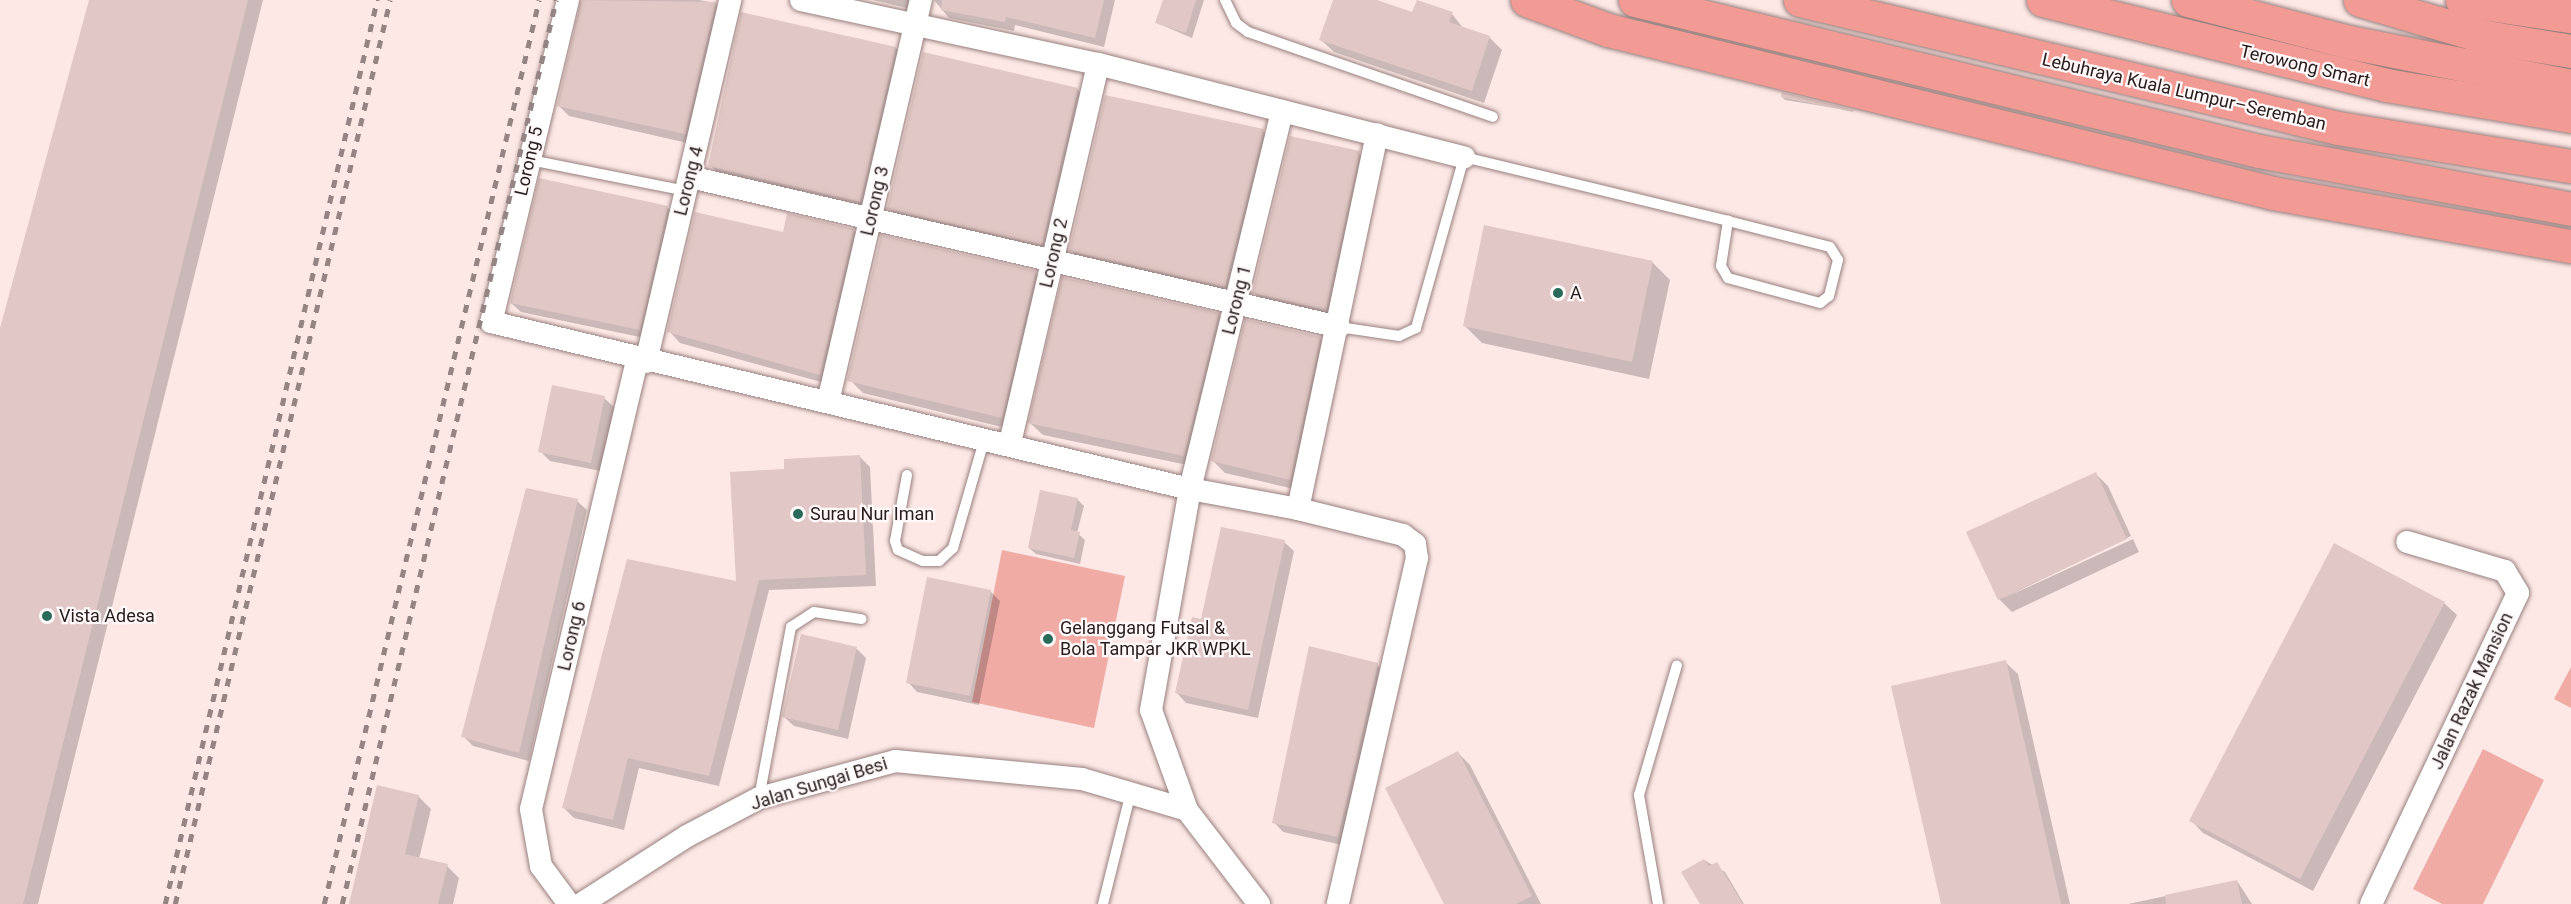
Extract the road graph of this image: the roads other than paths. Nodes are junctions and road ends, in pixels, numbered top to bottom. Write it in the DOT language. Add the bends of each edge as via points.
graph roads {
  1 [pos="568,0"];
  2 [pos="730,0"];
  3 [pos="801,0"];
  4 [pos="921,0"];
  5 [pos="1225,0"];
  6 [pos="1527,0"];
  7 [pos="1635,0"];
  8 [pos="1800,0"];
  9 [pos="2043,0"];
  10 [pos="2188,0"];
  11 [pos="2360,0"];
  12 [pos="2462,0"];
  13 [pos="2571,16"];
  14 [pos="916,25"];
  15 [pos="2571,51"];
  16 [pos="1098,64"];
  17 [pos="2571,86"];
  18 [pos="1282,111"];
  19 [pos="2571,116"];
  20 [pos="1493,117"];
  21 [pos="1377,134"];
  22 [pos="1464,157"];
  23 [pos="530,159"];
  24 [pos="2571,166"];
  25 [pos="688,184"];
  26 [pos="2571,209"];
  27 [pos="872,215"];
  28 [pos="1728,221"];
  29 [pos="2571,246"];
  30 [pos="1053,259"];
  31 [pos="1237,302"];
  32 [pos="1339,327"];
  33 [pos="642,361"];
  34 [pos="828,402"];
  35 [pos="986,437"];
  36 [pos="1010,442"];
  37 [pos="907,475"];
  38 [pos="1190,489"];
  39 [pos="1298,509"];
  40 [pos="2407,542"];
  41 [pos="861,619"];
  42 [pos="1677,665"];
  43 [pos="1130,796"];
  44 [pos="759,798"];
  45 [pos="1187,810"];
  46 [pos="569,904"];
  47 [pos="581,904"];
  48 [pos="1102,904"];
  49 [pos="1259,904"];
  50 [pos="1338,904"];
  51 [pos="1658,904"];
  52 [pos="2371,904"];
  1 -- 23 [label="street, Lorong 5"];
  2 -- 25 [label="street, Lorong 4"];
  3 -- 14 [label="street"];
  4 -- 14 [label="street, Lorong 3"];
  5 -- 20 [label="lane" via="1236,23 1248,32"];
  6 -- 29 [label="highway" via="1608,30 2272,193"];
  7 -- 26 [label="highway" via="2259,152"];
  8 -- 24 [label="highway, Lebuhraya Kuala Lumpur–Seremban" via="2338,128"];
  9 -- 19 [label="highway, Terowong Smart" via="2386,85"];
  10 -- 17 [label="highway, Terowong Smart" via="2349,42"];
  11 -- 15 [label="highway" via="2486,37"];
  12 -- 13 [label="highway"];
  14 -- 16 [label="street"];
  14 -- 27 [label="street, Lorong 3"];
  16 -- 18 [label="street"];
  16 -- 30 [label="street, Lorong 2"];
  18 -- 21 [label="street"];
  18 -- 31 [label="street, Lorong 1"];
  21 -- 22 [label="street"];
  21 -- 32 [label="street"];
  22 -- 28 [label="lane"];
  22 -- 32 [label="lane" via="1416,328 1399,336"];
  23 -- 25 [label="lane"];
  23 -- 33 [label="street, Lorong 5" via="491,322"];
  25 -- 27 [label="street"];
  25 -- 33 [label="street, Lorong 4"];
  27 -- 30 [label="street"];
  27 -- 34 [label="street, Lorong 3"];
  28 -- 28 [label="lane" via="1830,247 1838,260 1829,296 1820,303 1728,278 1720,266"];
  30 -- 31 [label="street"];
  30 -- 36 [label="street, Lorong 2"];
  31 -- 32 [label="street"];
  31 -- 38 [label="street, Lorong 1"];
  32 -- 39 [label="street"];
  33 -- 34 [label="street"];
  33 -- 46 [label="street, Lorong 6" via="531,809 541,866"];
  34 -- 35 [label="street"];
  35 -- 36 [label="street"];
  35 -- 37 [label="lane" via="953,548 939,561 923,561 898,550 895,541"];
  36 -- 38 [label="street"];
  38 -- 39 [label="street"];
  38 -- 45 [label="street" via="1151,710"];
  39 -- 50 [label="street" via="1403,535 1415,544 1417,558"];
  40 -- 52 [label="street, Jalan Razak Mansion" via="2505,571 2518,593"];
  41 -- 44 [label="lane" via="814,612 791,627"];
  42 -- 51 [label="lane" via="1639,795"];
  43 -- 44 [label="street, Jalan Sungai Besi" via="1083,779 895,761"];
  43 -- 45 [label="street, Jalan Sungai Besi"];
  43 -- 48 [label="lane"];
  44 -- 47 [label="street, Jalan Sungai Besi" via="687,836"];
  45 -- 49 [label="street"];
}
